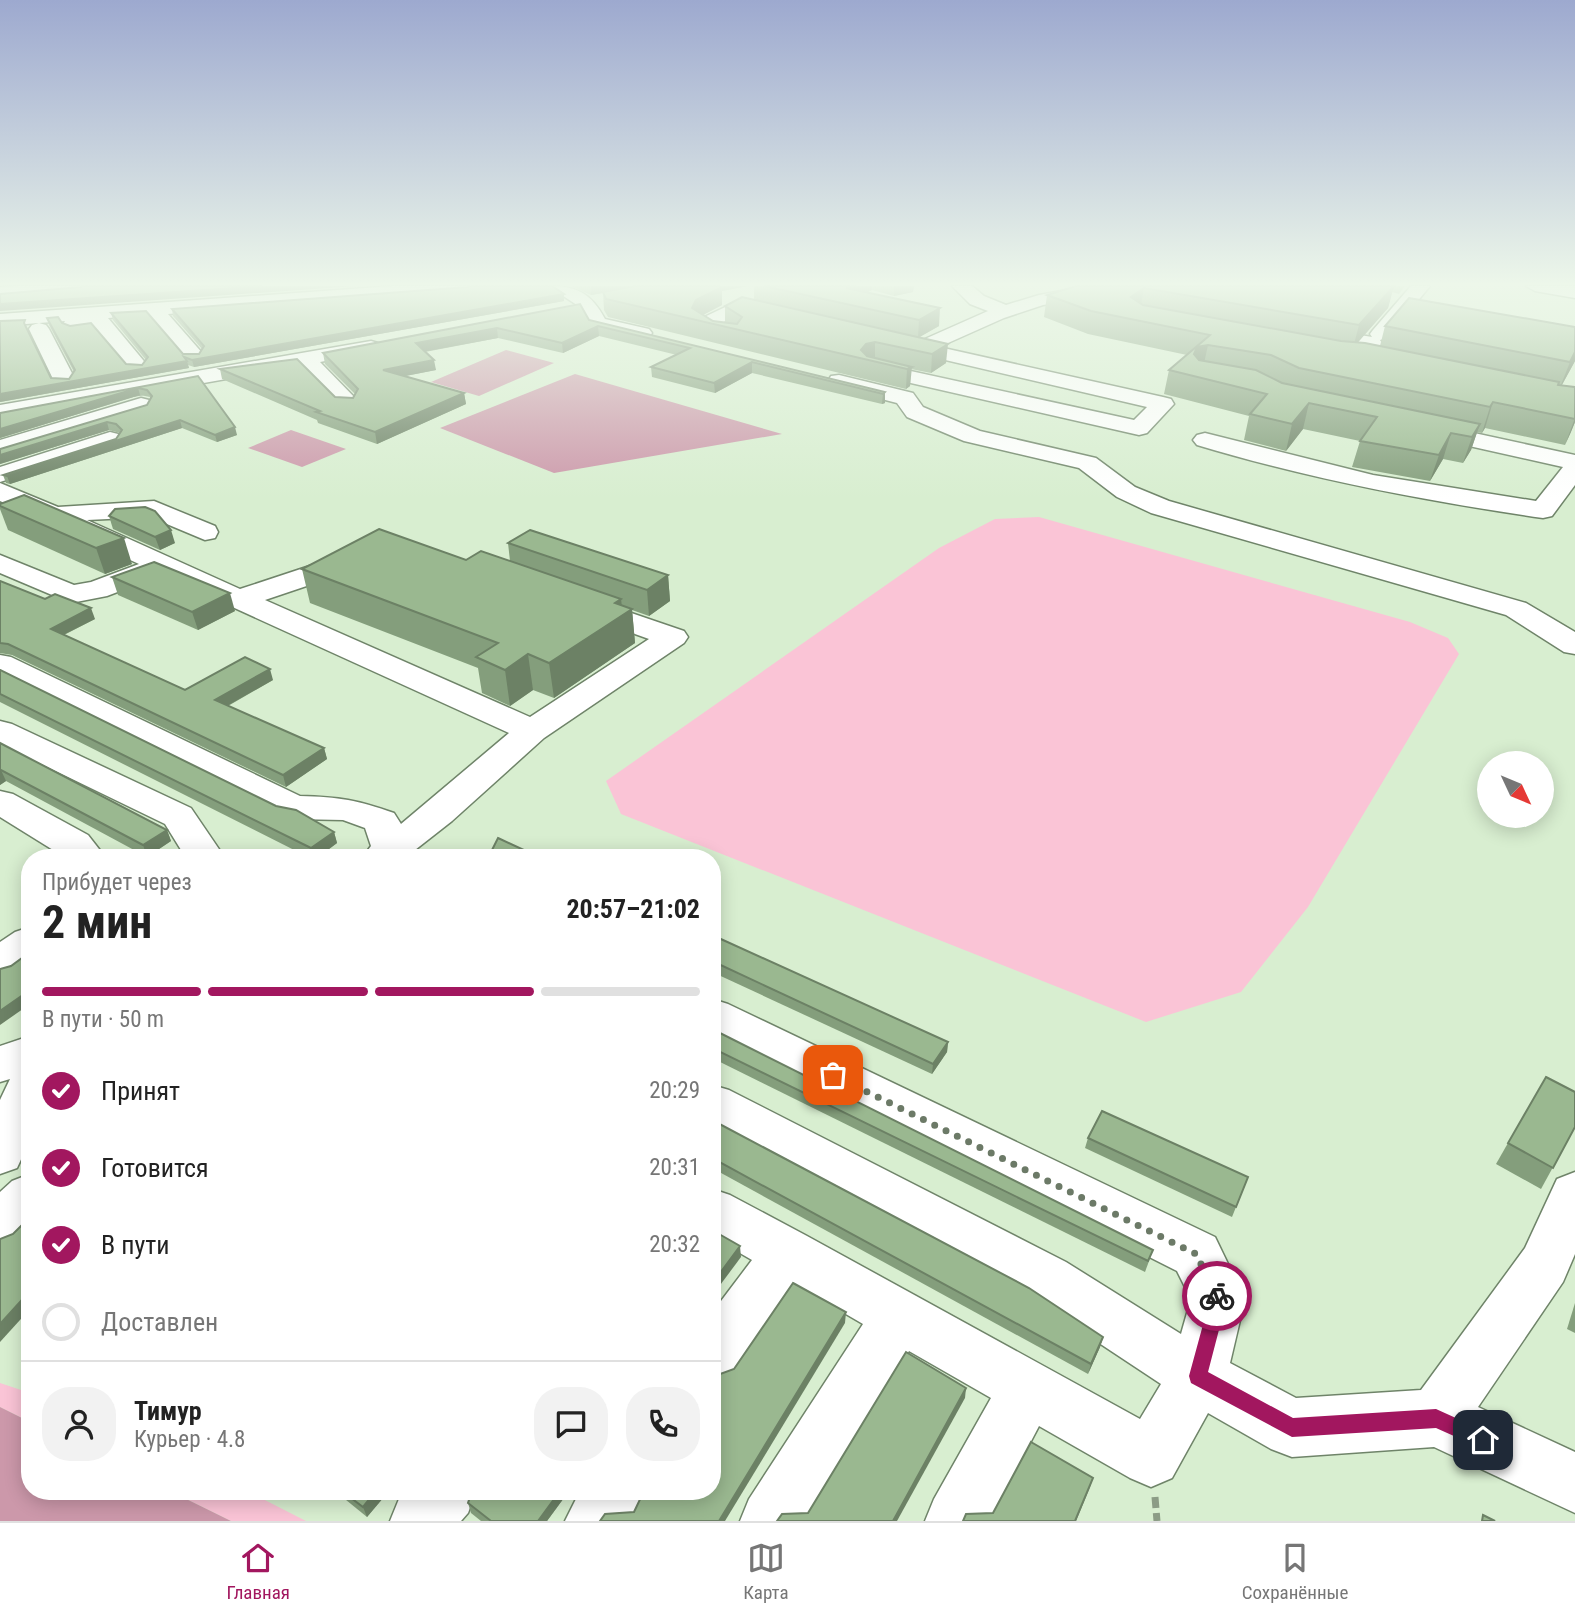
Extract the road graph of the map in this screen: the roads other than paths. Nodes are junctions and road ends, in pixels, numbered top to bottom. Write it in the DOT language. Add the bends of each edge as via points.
graph roads {
  1 [pos="53,357"];
  2 [pos="130,357"];
  3 [pos="192,357"];
  4 [pos="316,357"];
  5 [pos="959,357"];
  6 [pos="1376,357"];
  7 [pos="305,359"];
  8 [pos="196,362"];
  9 [pos="1386,363"];
  10 [pos="137,366"];
  11 [pos="232,369"];
  12 [pos="113,370"];
  13 [pos="89,375"];
  14 [pos="64,379"];
  15 [pos="38,384"];
  16 [pos="252,389"];
  17 [pos="348,401"];
  18 [pos="0,412"];
  19 [pos="1404,425"];
  20 [pos="136,431"];
  21 [pos="1205,440"];
  22 [pos="0,448"];
  23 [pos="1575,462"];
  24 [pos="1575,468"];
  25 [pos="0,475"];
  26 [pos="0,491"];
  27 [pos="55,514"];
  28 [pos="205,533"];
  29 [pos="381,552"];
  30 [pos="0,563"];
  31 [pos="165,564"];
  32 [pos="559,597"];
  33 [pos="241,598"];
  34 [pos="1575,645"];
  35 [pos="0,664"];
  36 [pos="0,731"];
  37 [pos="532,731"];
  38 [pos="0,802"];
  39 [pos="79,849"];
  40 [pos="200,849"];
  41 [pos="389,849"];
  42 [pos="398,849"];
  43 [pos="0,930"];
  44 [pos="21,937"];
  45 [pos="21,947"];
  46 [pos="0,963"];
  47 [pos="721,1020"];
  48 [pos="21,1057"];
  49 [pos="0,1064"];
  50 [pos="21,1105"];
  51 [pos="721,1109"];
  52 [pos="0,1153"];
  53 [pos="1575,1194"];
  54 [pos="21,1205"];
  55 [pos="721,1216"];
  56 [pos="0,1226"];
  57 [pos="788,1253"];
  58 [pos="900,1316"];
  59 [pos="721,1346"];
  60 [pos="1198,1376"];
  61 [pos="1028,1388"];
  62 [pos="1436,1418"];
  63 [pos="1575,1483"];
  64 [pos="438,1500"];
  65 [pos="611,1500"];
  66 [pos="421,1521"];
  67 [pos="596,1521"];
  68 [pos="771,1521"];
  69 [pos="956,1521"];
  1 -- 14 [label="lane"];
  2 -- 10 [label="lane"];
  3 -- 8 [label="lane"];
  4 -- 7 [label="lane"];
  5 -- 34 [label="lane" via="1163,404 1139,428 834,370 905,398 915,412 972,436 1087,463 1126,492 1160,507 1516,609"];
  6 -- 9 [label="lane"];
  7 -- 11 [label="lane"];
  7 -- 17 [label="lane"];
  8 -- 10 [label="lane" via="165,360"];
  8 -- 11 [label="lane"];
  8 -- 18 [label="lane"];
  8 -- 22 [label="lane" via="188,391"];
  10 -- 12 [label="lane"];
  11 -- 16 [label="lane"];
  13 -- 14 [label="lane"];
  14 -- 15 [label="lane"];
  19 -- 23 [label="lane"];
  20 -- 25 [label="lane"];
  21 -- 24 [label="lane" via="1282,463 1433,495 1543,510"];
  26 -- 27 [label="lane"];
  27 -- 28 [label="lane" via="154,509"];
  27 -- 31 [label="lane"];
  29 -- 33 [label="lane"];
  30 -- 31 [label="lane" via="71,594 97,590"];
  31 -- 33 [label="lane"];
  32 -- 37 [label="lane" via="673,637"];
  33 -- 37 [label="lane"];
  35 -- 41 [label="lane" via="293,807 347,809 381,821"];
  36 -- 40 [label="lane" via="178,816"];
  37 -- 42 [label="lane"];
  38 -- 39 [label="lane"];
  43 -- 44 [label="lane"];
  45 -- 46 [label="lane"];
  47 -- 60 [label="lane" via="1196,1254 1218,1299"];
  48 -- 49 [label="lane"];
  50 -- 52 [label="lane"];
  51 -- 60 [label="lane" via="1047,1279"];
  53 -- 62 [label="lane" via="1544,1265"];
  54 -- 56 [label="lane"];
  55 -- 57 [label="lane"];
  57 -- 58 [label="lane"];
  57 -- 59 [label="lane"];
  58 -- 61 [label="lane"];
  58 -- 68 [label="lane"];
  60 -- 61 [label="lane" via="1152,1457"];
  60 -- 62 [label="lane" via="1292,1428"];
  61 -- 69 [label="lane"];
  62 -- 63 [label="lane"];
  64 -- 66 [label="lane"];
  65 -- 67 [label="lane"];
}
